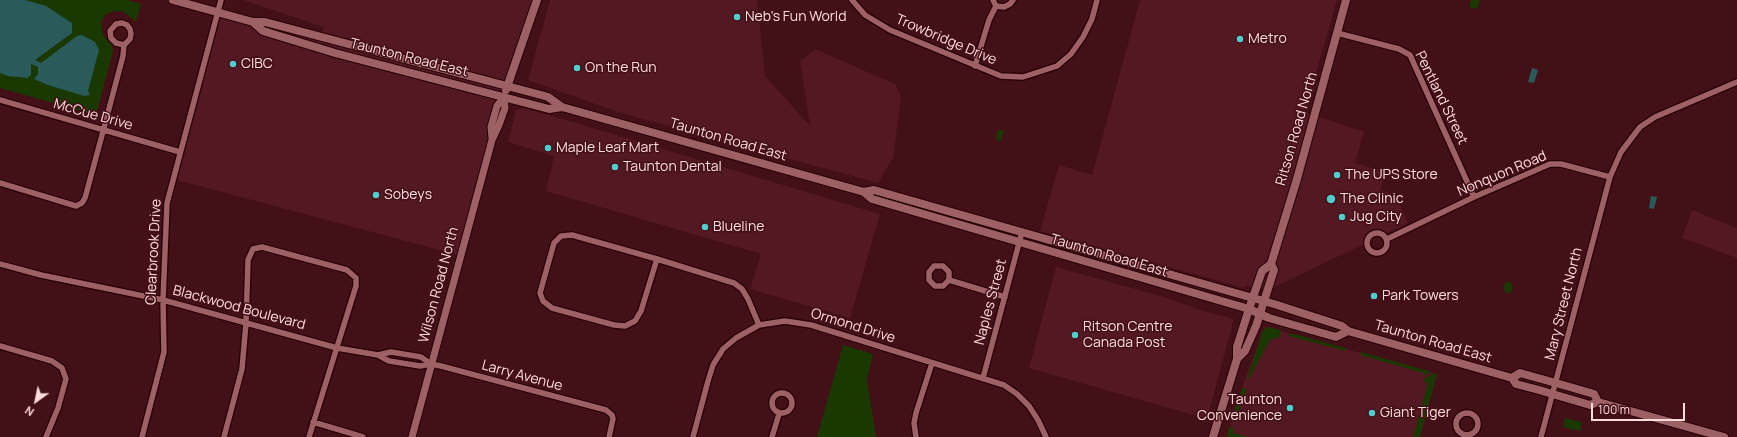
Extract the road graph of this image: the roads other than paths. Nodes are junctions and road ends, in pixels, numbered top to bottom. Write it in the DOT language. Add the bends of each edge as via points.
graph roads {
  1 [pos="173,0"];
  2 [pos="221,0"];
  3 [pos="537,0"];
  4 [pos="852,0"];
  5 [pos="993,0"];
  6 [pos="1013,0"];
  7 [pos="1097,0"];
  8 [pos="1346,0"];
  9 [pos="996,6"];
  10 [pos="218,12"];
  11 [pos="254,22"];
  12 [pos="1337,33"];
  13 [pos="124,45"];
  14 [pos="975,66"];
  15 [pos="1737,82"];
  16 [pos="507,86"];
  17 [pos="504,97"];
  18 [pos="0,100"];
  19 [pos="562,107"];
  20 [pos="103,131"];
  21 [pos="180,152"];
  22 [pos="1610,177"];
  23 [pos="0,183"];
  24 [pos="864,192"];
  25 [pos="1474,197"];
  26 [pos="1022,232"];
  27 [pos="1387,239"];
  28 [pos="1019,243"];
  29 [pos="657,259"];
  30 [pos="0,264"];
  31 [pos="1271,264"];
  32 [pos="949,280"];
  33 [pos="1005,297"];
  34 [pos="1252,298"];
  35 [pos="163,300"];
  36 [pos="1264,301"];
  37 [pos="1249,309"];
  38 [pos="1260,314"];
  39 [pos="246,323"];
  40 [pos="759,325"];
  41 [pos="1348,332"];
  42 [pos="0,346"];
  43 [pos="337,348"];
  44 [pos="378,355"];
  45 [pos="1238,358"];
  46 [pos="932,363"];
  47 [pos="431,364"];
  48 [pos="983,378"];
  49 [pos="1512,378"];
  50 [pos="1556,384"];
  51 [pos="1553,394"];
  52 [pos="1598,402"];
  53 [pos="779,414"];
  54 [pos="313,422"];
  55 [pos="1464,436"];
  56 [pos="46,437"];
  57 [pos="142,437"];
  58 [pos="224,437"];
  59 [pos="309,437"];
  60 [pos="363,437"];
  61 [pos="412,437"];
  62 [pos="609,437"];
  63 [pos="693,437"];
  64 [pos="772,437"];
  65 [pos="916,437"];
  66 [pos="1046,437"];
  67 [pos="1213,437"];
  68 [pos="1541,437"];
  69 [pos="1724,437"];
  1 -- 10 [label="main road, Taunton Road East"];
  2 -- 10 [label="street, Clearbrook Drive"];
  3 -- 16 [label="main road, Wilson Road North"];
  4 -- 14 [label="street, Trowbridge Drive" via="865,15 890,30"];
  5 -- 9 [label="street"];
  6 -- 9 [label="street" via="1004,7"];
  7 -- 14 [label="street, Trowbridge Drive" via="1092,19 1083,37 1071,54 1057,66 1023,77 1001,76"];
  8 -- 12 [label="main road, Ritson Road North"];
  9 -- 14 [label="street"];
  10 -- 11 [label="main road, Taunton Road East"];
  10 -- 21 [label="street, Clearbrook Drive"];
  11 -- 16 [label="main road, Taunton Road East" via="265,22"];
  11 -- 17 [label="main road, Taunton Road East" via="263,31 324,50"];
  12 -- 25 [label="street, Pentland Street" via="1399,49 1410,55"];
  12 -- 31 [label="main road, Ritson Road North"];
  13 -- 20 [label="street"];
  15 -- 22 [label="street" via="1646,122 1625,146"];
  16 -- 17 [label="main road, Wilson Road North"];
  16 -- 19 [label="main road, Taunton Road East" via="548,97"];
  17 -- 19 [label="main road, Taunton Road East" via="549,109"];
  17 -- 47 [label="street, Wilson Road North" via="505,108 492,140"];
  18 -- 20 [label="street, McCue Drive"];
  19 -- 24 [label="main road, Taunton Road East"];
  20 -- 21 [label="street, McCue Drive"];
  20 -- 23 [label="street" via="82,203 76,206"];
  21 -- 35 [label="street, Clearbrook Drive" via="166,208"];
  22 -- 25 [label="street, Nonquon Road" via="1560,164 1550,164"];
  22 -- 50 [label="street, Mary Street North"];
  24 -- 26 [label="main road, Taunton Road East" via="874,190"];
  24 -- 28 [label="main road, Taunton Road East" via="872,199"];
  25 -- 27 [label="street, Nonquon Road"];
  26 -- 28 [label="street, Naples Street"];
  26 -- 34 [label="main road, Taunton Road East"];
  28 -- 33 [label="street, Naples Street"];
  28 -- 37 [label="main road, Taunton Road East"];
  29 -- 29 [label="street" via="572,236 562,236 554,243 540,293 543,301 552,308 625,326 635,321 642,310"];
  29 -- 40 [label="street" via="734,283 742,289 748,299"];
  30 -- 35 [label="street, Blackwood Boulevard" via="41,276"];
  31 -- 34 [label="main road, Ritson Road North" via="1262,271"];
  31 -- 36 [label="main road, Ritson Road North" via="1274,270"];
  32 -- 33 [label="street"];
  33 -- 48 [label="street, Naples Street"];
  34 -- 36 [label="main road, Taunton Road East"];
  34 -- 37 [label="main road, Ritson Road North"];
  35 -- 39 [label="street, Blackwood Boulevard"];
  35 -- 57 [label="street, Clearbrook Drive" via="164,352"];
  36 -- 38 [label="main road, Ritson Road North"];
  36 -- 41 [label="main road, Taunton Road East" via="1342,326"];
  37 -- 38 [label="main road, Taunton Road East"];
  37 -- 45 [label="main road, Ritson Road North" via="1236,347"];
  38 -- 41 [label="main road, Taunton Road East" via="1336,337"];
  38 -- 45 [label="main road, Ritson Road North" via="1245,351"];
  39 -- 43 [label="street, Blackwood Boulevard"];
  39 -- 43 [label="street" via="248,260 253,249 262,247 340,268 347,270 356,278 356,286"];
  39 -- 58 [label="street" via="242,369"];
  40 -- 46 [label="street, Ormond Drive" via="785,321 811,325"];
  40 -- 63 [label="street, Ormond Drive" via="723,349 713,365"];
  41 -- 49 [label="main road, Taunton Road East"];
  42 -- 56 [label="street" via="52,361 62,368 66,379"];
  43 -- 44 [label="street, Blackwood Boulevard"];
  43 -- 54 [label="street"];
  44 -- 47 [label="street, Blackwood Boulevard" via="389,361 420,366"];
  44 -- 47 [label="street, Blackwood Boulevard" via="392,352 422,358"];
  45 -- 67 [label="main road, Ritson Road North"];
  46 -- 48 [label="street, Ormond Drive"];
  46 -- 65 [label="street" via="916,413"];
  47 -- 61 [label="street, Wilson Road North"];
  47 -- 62 [label="street, Larry Avenue" via="606,410 613,419"];
  48 -- 66 [label="street, Ormond Drive" via="1004,385 1018,394 1035,415"];
  49 -- 50 [label="main road, Taunton Road East" via="1520,373"];
  49 -- 51 [label="main road, Taunton Road East" via="1516,384"];
  50 -- 51 [label="street, Mary Street North"];
  50 -- 52 [label="main road, Taunton Road East" via="1594,394"];
  51 -- 52 [label="main road, Taunton Road East" via="1590,405"];
  51 -- 68 [label="street, Mary Street North"];
  52 -- 69 [label="main road, Taunton Road East"];
  53 -- 64 [label="street"];
  54 -- 59 [label="street"];
  54 -- 60 [label="street"];
  55 -- 55 [label="street" via="1472,434 1478,427 1477,419 1470,412 1459,415 1456,422 1457,429"];
}
